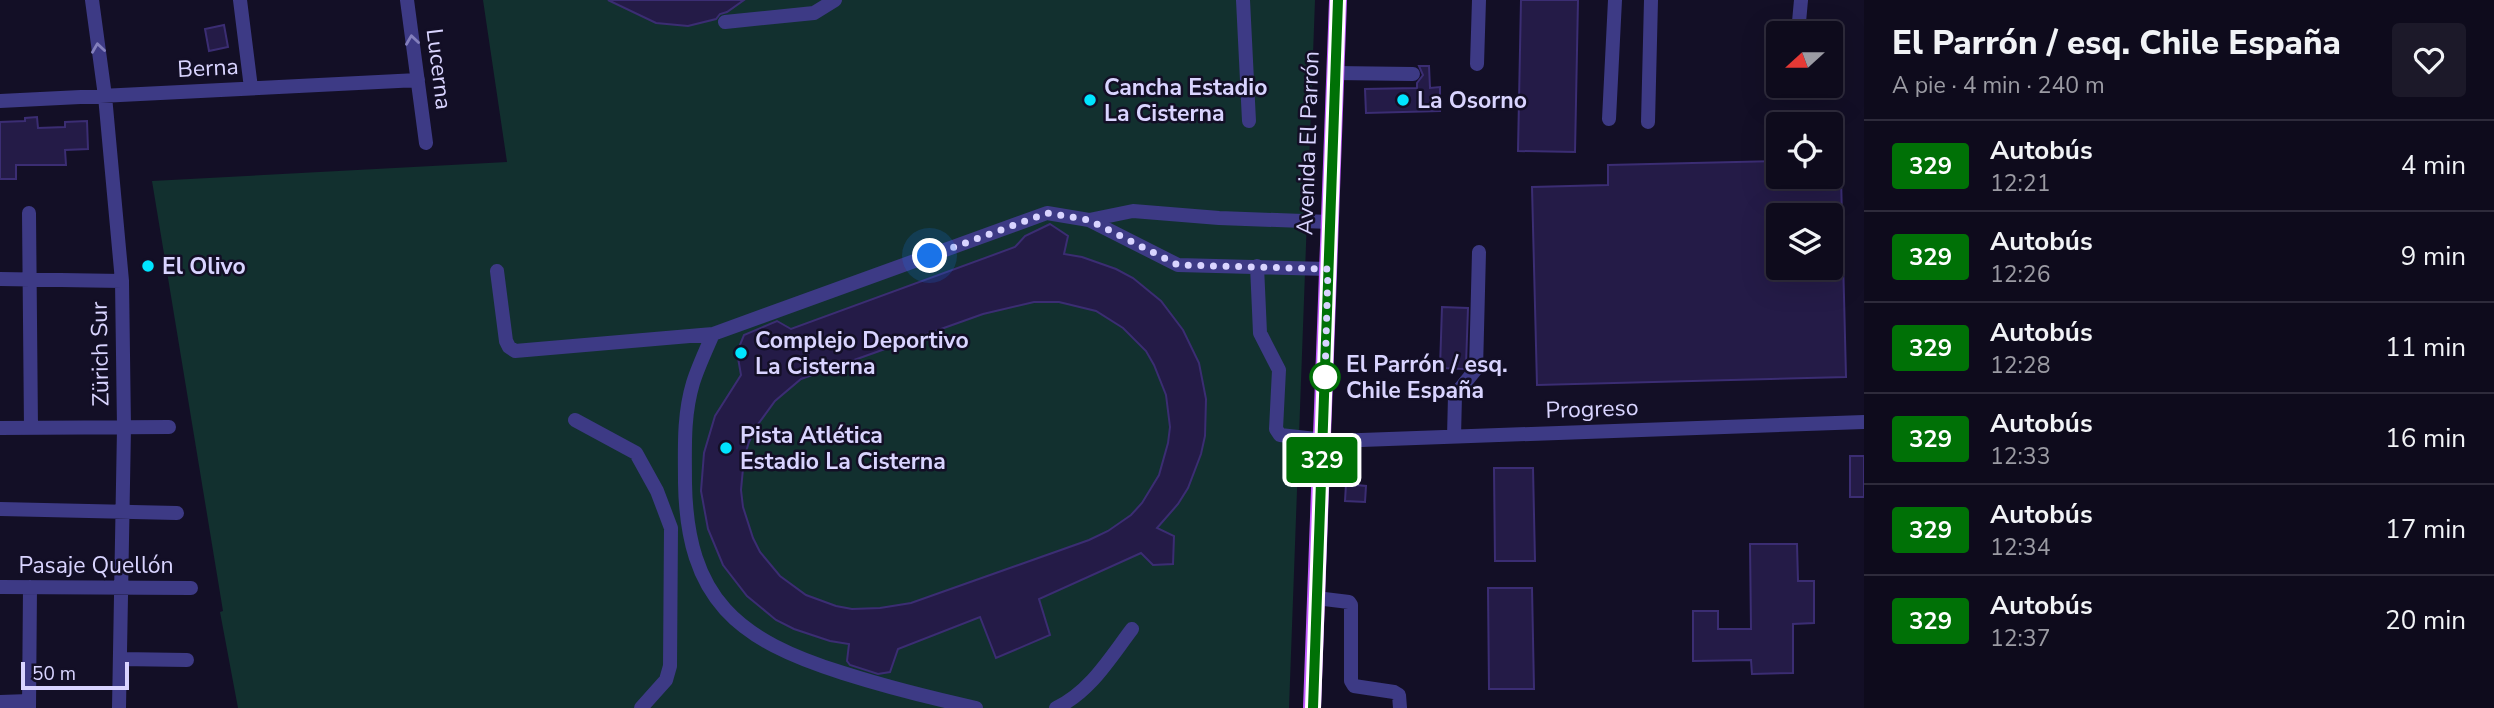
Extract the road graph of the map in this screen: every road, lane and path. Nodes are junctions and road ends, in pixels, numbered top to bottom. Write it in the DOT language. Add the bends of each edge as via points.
graph roads {
  1 [pos="92,0"];
  2 [pos="240,0"];
  3 [pos="407,0"];
  4 [pos="835,0"];
  5 [pos="1243,0"];
  6 [pos="1338,0"];
  7 [pos="1479,0"];
  8 [pos="1615,0"];
  9 [pos="1651,0"];
  10 [pos="1801,0"];
  11 [pos="1799,21"];
  12 [pos="726,22"];
  13 [pos="1477,64"];
  14 [pos="1335,73"];
  15 [pos="1413,74"];
  16 [pos="418,80"];
  17 [pos="251,88"];
  18 [pos="104,96"];
  19 [pos="0,101"];
  20 [pos="1609,119"];
  21 [pos="1249,121"];
  22 [pos="1648,122"];
  23 [pos="426,144"];
  24 [pos="29,213"];
  25 [pos="1089,220"];
  26 [pos="1330,222"];
  27 [pos="1479,252"];
  28 [pos="1257,266"];
  29 [pos="1328,269"];
  30 [pos="497,271"];
  31 [pos="0,279"];
  32 [pos="31,280"];
  33 [pos="122,281"];
  34 [pos="713,334"];
  35 [pos="575,420"];
  36 [pos="1864,422"];
  37 [pos="169,427"];
  38 [pos="0,428"];
  39 [pos="31,428"];
  40 [pos="124,428"];
  41 [pos="1454,437"];
  42 [pos="1322,441"];
  43 [pos="0,509"];
  44 [pos="122,511"];
  45 [pos="177,513"];
  46 [pos="0,587"];
  47 [pos="30,587"];
  48 [pos="121,588"];
  49 [pos="191,588"];
  50 [pos="1317,598"];
  51 [pos="1132,629"];
  52 [pos="120,659"];
  53 [pos="187,660"];
  54 [pos="0,702"];
  55 [pos="29,705"];
  56 [pos="119,708"];
  57 [pos="640,708"];
  58 [pos="976,708"];
  59 [pos="1056,708"];
  60 [pos="1312,708"];
  61 [pos="1400,708"];
  18 -- 1 [label="street, Zürich Sur, one-way"];
  2 -- 17 [label="street"];
  16 -- 3 [label="street, Lucerna, one-way"];
  4 -- 12 [label="street" via="814,13"];
  5 -- 21 [label="street"];
  6 -- 14 [label="main road, Avenida El Parrón"];
  7 -- 13 [label="street"];
  8 -- 20 [label="street"];
  9 -- 22 [label="street"];
  10 -- 11 [label="street"];
  14 -- 15 [label="street"];
  14 -- 26 [label="main road, Avenida El Parrón"];
  16 -- 17 [label="street, Berna"];
  16 -- 23 [label="street, Lucerna"];
  17 -- 18 [label="street, Berna"];
  18 -- 19 [label="street, Berna"];
  18 -- 33 [label="street, Zürich Sur"];
  24 -- 32 [label="street"];
  25 -- 26 [label="street" via="1133,211"];
  25 -- 28 [label="street" via="1178,265"];
  25 -- 34 [label="street" via="1047,213"];
  26 -- 29 [label="main road, Avenida El Parrón"];
  27 -- 41 [label="street" via="1476,369 1455,395"];
  28 -- 29 [label="street"];
  28 -- 42 [label="street, Progreso" via="1260,333 1279,370 1276,429 1280,435"];
  29 -- 42 [label="main road, Avenida El Parrón"];
  30 -- 34 [label="street" via="506,341 515,351"];
  31 -- 32 [label="street"];
  32 -- 33 [label="street"];
  32 -- 39 [label="street"];
  33 -- 40 [label="street, Zürich Sur"];
  34 -- 58 [label="street" via="692,384 684,429 686,517 696,560 720,603 758,638 801,660 898,691"];
  35 -- 57 [label="street" via="636,453 671,528 670,666 666,680"];
  36 -- 41 [label="street, Progreso"];
  37 -- 40 [label="street"];
  38 -- 39 [label="street"];
  39 -- 40 [label="street"];
  40 -- 44 [label="street, Zürich Sur"];
  41 -- 42 [label="street, Progreso"];
  42 -- 50 [label="main road, Avenida El Parrón"];
  43 -- 44 [label="street"];
  44 -- 45 [label="street"];
  44 -- 48 [label="street, Zürich Sur"];
  46 -- 47 [label="street, Pasaje Quellón"];
  47 -- 48 [label="street, Pasaje Quellón"];
  47 -- 55 [label="street"];
  48 -- 49 [label="street, Pasaje Quellón"];
  48 -- 52 [label="street, Zürich Sur"];
  50 -- 60 [label="main road, Avenida El Parrón"];
  50 -- 61 [label="street" via="1349,602 1354,687 1394,692 1399,695"];
  51 -- 59 [label="street" via="1090,684"];
  52 -- 53 [label="street"];
  52 -- 56 [label="street, Zürich Sur"];
  54 -- 55 [label="street"];
}
